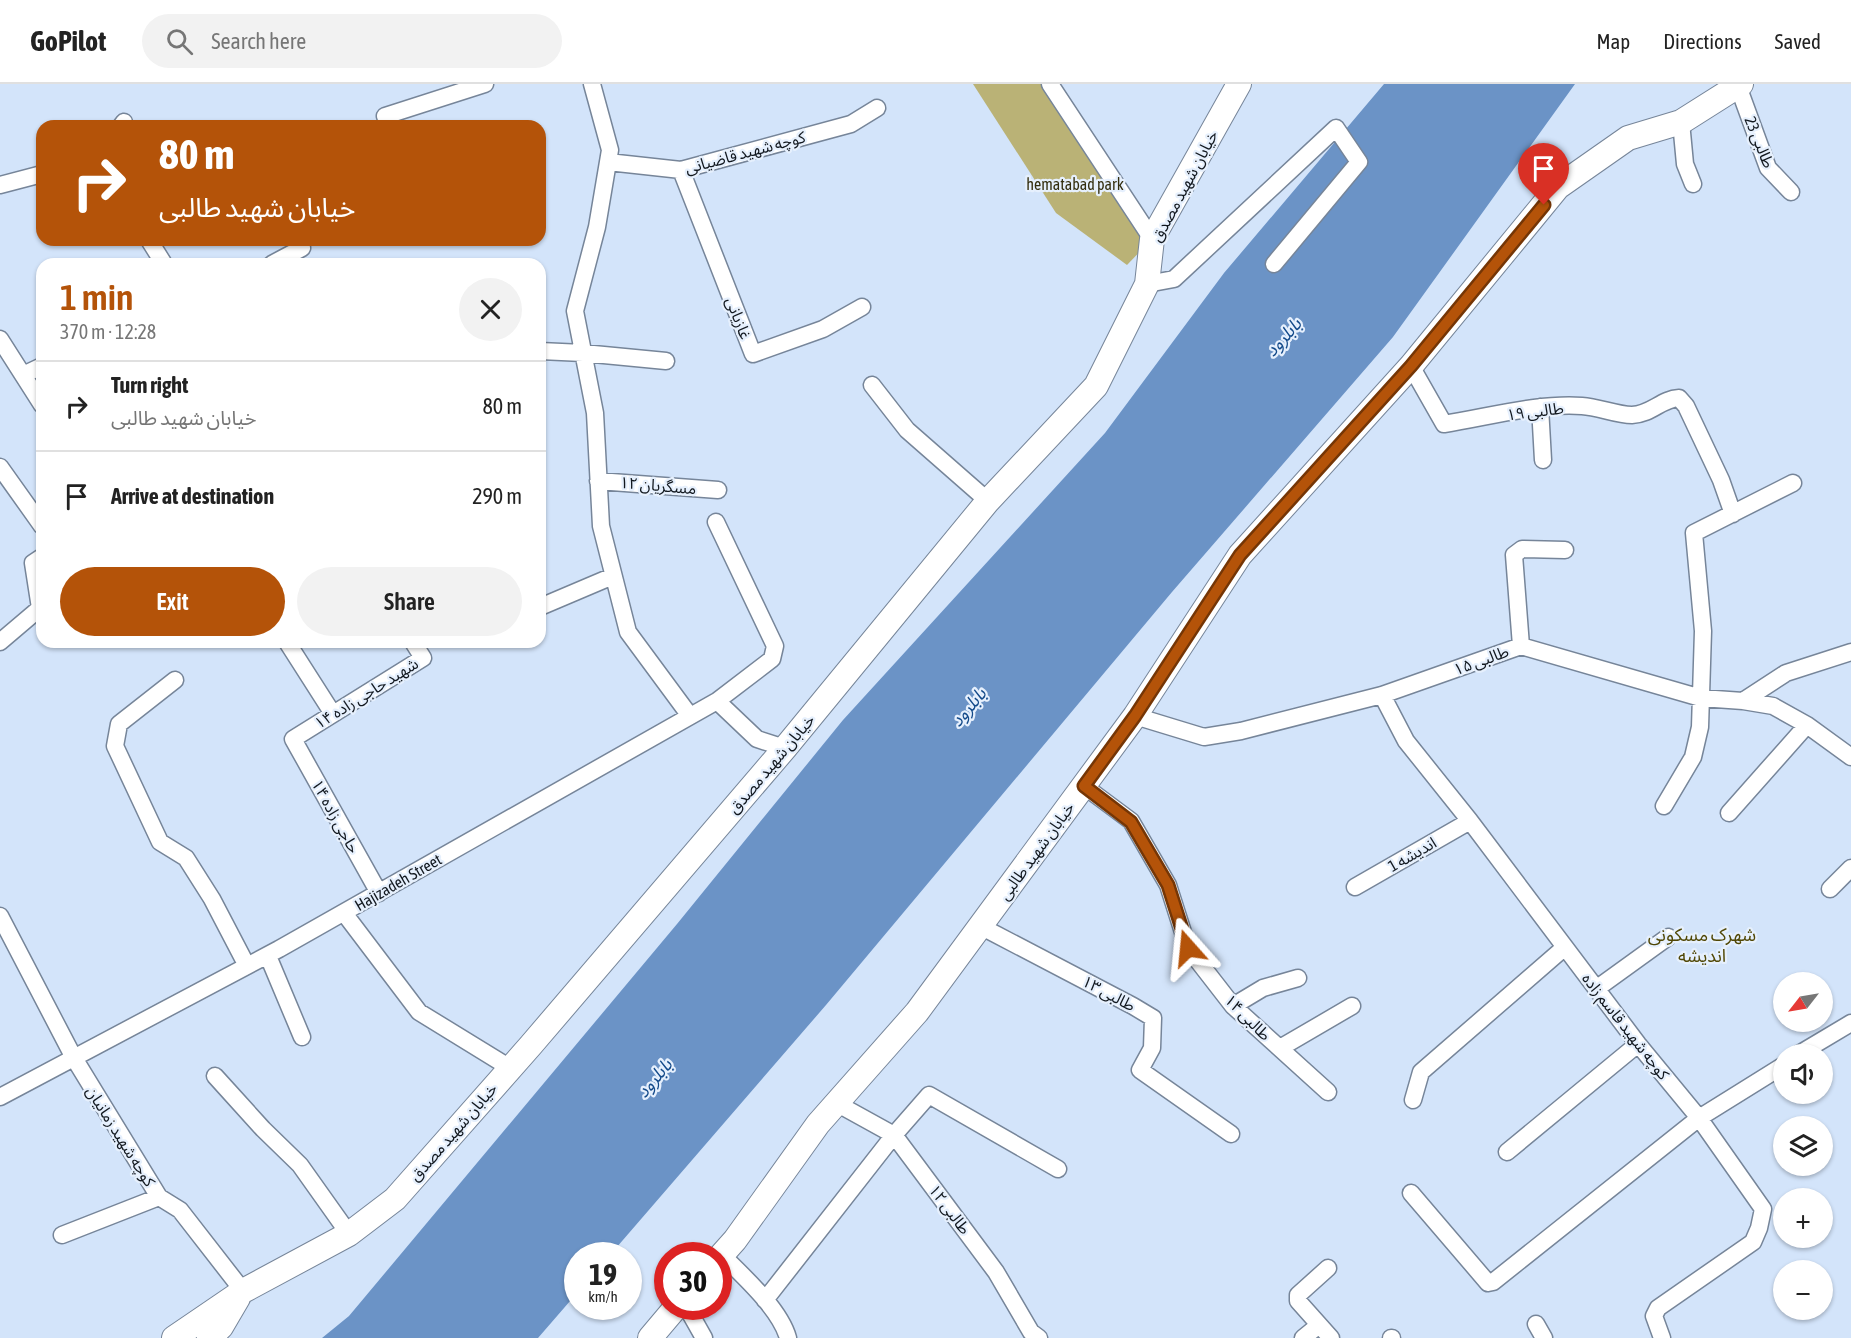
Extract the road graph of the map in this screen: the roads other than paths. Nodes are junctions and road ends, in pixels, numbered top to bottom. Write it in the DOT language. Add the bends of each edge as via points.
graph roads {
  1 [pos="485,84"];
  2 [pos="592,84"];
  3 [pos="1050,84"];
  4 [pos="1239,84"];
  5 [pos="1740,85"];
  6 [pos="877,108"];
  7 [pos="387,120"];
  8 [pos="1681,122"];
  9 [pos="608,162"];
  10 [pos="681,170"];
  11 [pos="36,176"];
  12 [pos="1693,184"];
  13 [pos="0,185"];
  14 [pos="1791,192"];
  15 [pos="1152,239"];
  16 [pos="302,248"];
  17 [pos="283,258"];
  18 [pos="1274,264"];
  19 [pos="1147,284"];
  20 [pos="862,307"];
  21 [pos="0,339"];
  22 [pos="546,351"];
  23 [pos="583,353"];
  24 [pos="666,361"];
  25 [pos="1411,366"];
  26 [pos="36,369"];
  27 [pos="23,375"];
  28 [pos="872,385"];
  29 [pos="36,396"];
  30 [pos="1540,407"];
  31 [pos="1543,460"];
  32 [pos="0,467"];
  33 [pos="598,481"];
  34 [pos="1793,483"];
  35 [pos="718,490"];
  36 [pos="988,501"];
  37 [pos="1733,514"];
  38 [pos="36,518"];
  39 [pos="716,522"];
  40 [pos="1565,550"];
  41 [pos="36,561"];
  42 [pos="614,576"];
  43 [pos="36,582"];
  44 [pos="546,604"];
  45 [pos="36,611"];
  46 [pos="0,642"];
  47 [pos="1521,646"];
  48 [pos="291,648"];
  49 [pos="416,648"];
  50 [pos="1851,652"];
  51 [pos="175,680"];
  52 [pos="1382,695"];
  53 [pos="1701,698"];
  54 [pos="717,701"];
  55 [pos="1743,701"];
  56 [pos="333,714"];
  57 [pos="690,716"];
  58 [pos="1135,716"];
  59 [pos="1807,725"];
  60 [pos="293,739"];
  61 [pos="785,748"];
  62 [pos="1851,757"];
  63 [pos="1084,786"];
  64 [pos="1664,806"];
  65 [pos="1729,813"];
  66 [pos="1470,821"];
  67 [pos="1851,868"];
  68 [pos="1355,887"];
  69 [pos="1830,889"];
  70 [pos="379,892"];
  71 [pos="344,913"];
  72 [pos="0,916"];
  73 [pos="980,926"];
  74 [pos="1668,937"];
  75 [pos="1565,947"];
  76 [pos="268,956"];
  77 [pos="248,966"];
  78 [pos="1298,978"];
  79 [pos="1596,989"];
  80 [pos="1233,1006"];
  81 [pos="1352,1006"];
  82 [pos="1851,1023"];
  83 [pos="302,1037"];
  84 [pos="1638,1044"];
  85 [pos="1816,1044"];
  86 [pos="1280,1048"];
  87 [pos="74,1058"];
  88 [pos="510,1068"];
  89 [pos="1773,1072"];
  90 [pos="215,1076"];
  91 [pos="1328,1092"];
  92 [pos="0,1097"];
  93 [pos="1413,1100"];
  94 [pos="836,1104"];
  95 [pos="1699,1118"];
  96 [pos="1231,1134"];
  97 [pos="894,1135"];
  98 [pos="1507,1152"];
  99 [pos="1058,1169"];
  100 [pos="1411,1193"];
  101 [pos="159,1197"];
  102 [pos="350,1234"];
  103 [pos="62,1235"];
  104 [pos="732,1243"];
  105 [pos="732,1268"];
  106 [pos="1328,1268"];
  107 [pos="243,1291"];
  108 [pos="765,1300"];
  109 [pos="665,1320"];
  110 [pos="694,1320"];
  111 [pos="1319,1325"];
  112 [pos="174,1338"];
  113 [pos="208,1338"];
  114 [pos="650,1338"];
  115 [pos="704,1338"];
  116 [pos="788,1338"];
  117 [pos="1039,1338"];
  118 [pos="1303,1338"];
  119 [pos="1331,1338"];
  120 [pos="1662,1338"];
  1 -- 7 [label="street" via="385,116"];
  2 -- 9 [label="street" via="610,150"];
  3 -- 15 [label="street"];
  4 -- 15 [label="street, خیابان شهید مصدق"];
  5 -- 8 [label="street, خیابان شهید طالبی"];
  5 -- 14 [label="street, طالبی 23" via="1768,168"];
  6 -- 10 [label="street, کوچه شهید قاضیانی" via="851,124"];
  8 -- 12 [label="street" via="1685,164"];
  8 -- 25 [label="street, خیابان شهید طالبی" via="1628,138 1558,188"];
  9 -- 10 [label="street, کوچه شهید قاضیانی"];
  9 -- 23 [label="street" via="597,227 575,310"];
  10 -- 20 [label="street, غازیانی" via="753,354 823,329"];
  11 -- 13 [label="street"];
  15 -- 19 [label="street, خیابان شهید مصدق"];
  16 -- 17 [label="street"];
  18 -- 19 [label="street" via="1359,162 1336,128 1174,279"];
  19 -- 36 [label="street, خیابان شهید مصدق" via="1096,386"];
  21 -- 27 [label="street"];
  22 -- 23 [label="street"];
  23 -- 24 [label="street"];
  23 -- 33 [label="street" via="595,413"];
  25 -- 30 [label="street, طالبی ۱۹" via="1444,424"];
  25 -- 58 [label="street, خیابان شهید طالبی" via="1240,555"];
  26 -- 27 [label="street"];
  27 -- 29 [label="street"];
  28 -- 36 [label="street" via="907,430"];
  30 -- 31 [label="street"];
  30 -- 37 [label="street, طالبی ۱۹" via="1582,406 1630,415 1648,413 1670,399 1679,398 1721,480"];
  32 -- 38 [label="street"];
  33 -- 35 [label="street, مسگریان ۱۲"];
  33 -- 42 [label="street" via="601,526"];
  34 -- 37 [label="street"];
  36 -- 61 [label="street, خیابان شهید مصدق"];
  37 -- 53 [label="street" via="1694,533 1702,631"];
  39 -- 54 [label="street, Hajizadeh Street" via="775,646 772,659"];
  40 -- 47 [label="street" via="1522,549 1514,555"];
  41 -- 43 [label="street"];
  42 -- 44 [label="street"];
  42 -- 57 [label="street" via="628,632"];
  45 -- 46 [label="street"];
  47 -- 52 [label="street, طالبی ۱۵"];
  47 -- 53 [label="street, طالبی ۱۵"];
  48 -- 56 [label="street"];
  49 -- 56 [label="street, شهید حاجی زاده ۱۴" via="423,658"];
  50 -- 55 [label="street" via="1786,673"];
  51 -- 77 [label="street" via="119,724 116,746 160,842 186,858"];
  52 -- 58 [label="street, طالبی ۱۵" via="1204,737"];
  52 -- 66 [label="street, کوچه شهید قاسم زاده" via="1406,741"];
  53 -- 55 [label="street, طالبی ۱۵"];
  53 -- 64 [label="street" via="1693,757"];
  54 -- 57 [label="street, Hajizadeh Street"];
  54 -- 61 [label="street" via="757,739"];
  55 -- 59 [label="street, طالبی ۱۵" via="1773,706"];
  56 -- 60 [label="street, شهید حاجی زاده ۱۴"];
  57 -- 70 [label="street, Hajizadeh Street"];
  58 -- 63 [label="street, خیابان شهید طالبی"];
  59 -- 62 [label="street, طالبی ۱۵"];
  59 -- 65 [label="street"];
  60 -- 70 [label="street, حاجی زاده ۱۴"];
  61 -- 88 [label="street, خیابان شهید مصدق"];
  63 -- 73 [label="street, خیابان شهید طالبی"];
  63 -- 80 [label="street, طالبی ۱۴" via="1131,822 1168,885 1188,948"];
  66 -- 68 [label="street, اندیشه 1"];
  66 -- 75 [label="street, کوچه شهید قاسم زاده"];
  67 -- 69 [label="street"];
  70 -- 71 [label="street, Hajizadeh Street"];
  71 -- 76 [label="street, Hajizadeh Street"];
  71 -- 88 [label="street" via="419,1012"];
  72 -- 87 [label="street, کوچه شهید زمانیان"];
  73 -- 94 [label="street, خیابان شهید طالبی" via="918,1012"];
  73 -- 96 [label="street, طالبی ۱۳" via="1153,1018 1152,1048 1140,1070"];
  74 -- 79 [label="street"];
  75 -- 79 [label="street, کوچه شهید قاسم زاده"];
  75 -- 93 [label="street" via="1421,1072"];
  76 -- 77 [label="street, Hajizadeh Street"];
  76 -- 83 [label="street"];
  77 -- 87 [label="street, Hajizadeh Street"];
  78 -- 80 [label="street" via="1263,988"];
  79 -- 84 [label="street, کوچه شهید قاسم زاده"];
  80 -- 86 [label="street, طالبی ۱۴"];
  81 -- 86 [label="street"];
  82 -- 85 [label="street"];
  84 -- 95 [label="street, کوچه شهید قاسم زاده"];
  84 -- 98 [label="street"];
  86 -- 91 [label="street, طالبی ۱۴"];
  87 -- 92 [label="street, Hajizadeh Street"];
  87 -- 101 [label="street, کوچه شهید زمانیان"];
  88 -- 102 [label="street, خیابان شهید مصدق" via="395,1199"];
  89 -- 95 [label="street"];
  90 -- 102 [label="street" via="300,1166"];
  94 -- 97 [label="street, طالبی ۱۲"];
  94 -- 104 [label="street, خیابان شهید طالبی"];
  95 -- 100 [label="street" via="1493,1282 1488,1283"];
  95 -- 120 [label="street, کوچه شهید قاسم زاده" via="1763,1209 1753,1242 1658,1308 1654,1316"];
  97 -- 99 [label="street" via="929,1095"];
  97 -- 108 [label="street"];
  97 -- 117 [label="street, طالبی ۱۲" via="996,1272 1031,1332"];
  101 -- 103 [label="street"];
  101 -- 107 [label="street, کوچه شهید زمانیان" via="180,1210"];
  102 -- 107 [label="street, خیابان شهید مصدق"];
  105 -- 108 [label="street"];
  106 -- 111 [label="street" via="1298,1295 1300,1304"];
  107 -- 112 [label="street, خیابان شهید مصدق"];
  107 -- 113 [label="street" via="221,1327"];
  108 -- 116 [label="street"];
  109 -- 114 [label="street"];
  110 -- 115 [label="street"];
  111 -- 118 [label="street"];
  111 -- 119 [label="street"];
}
